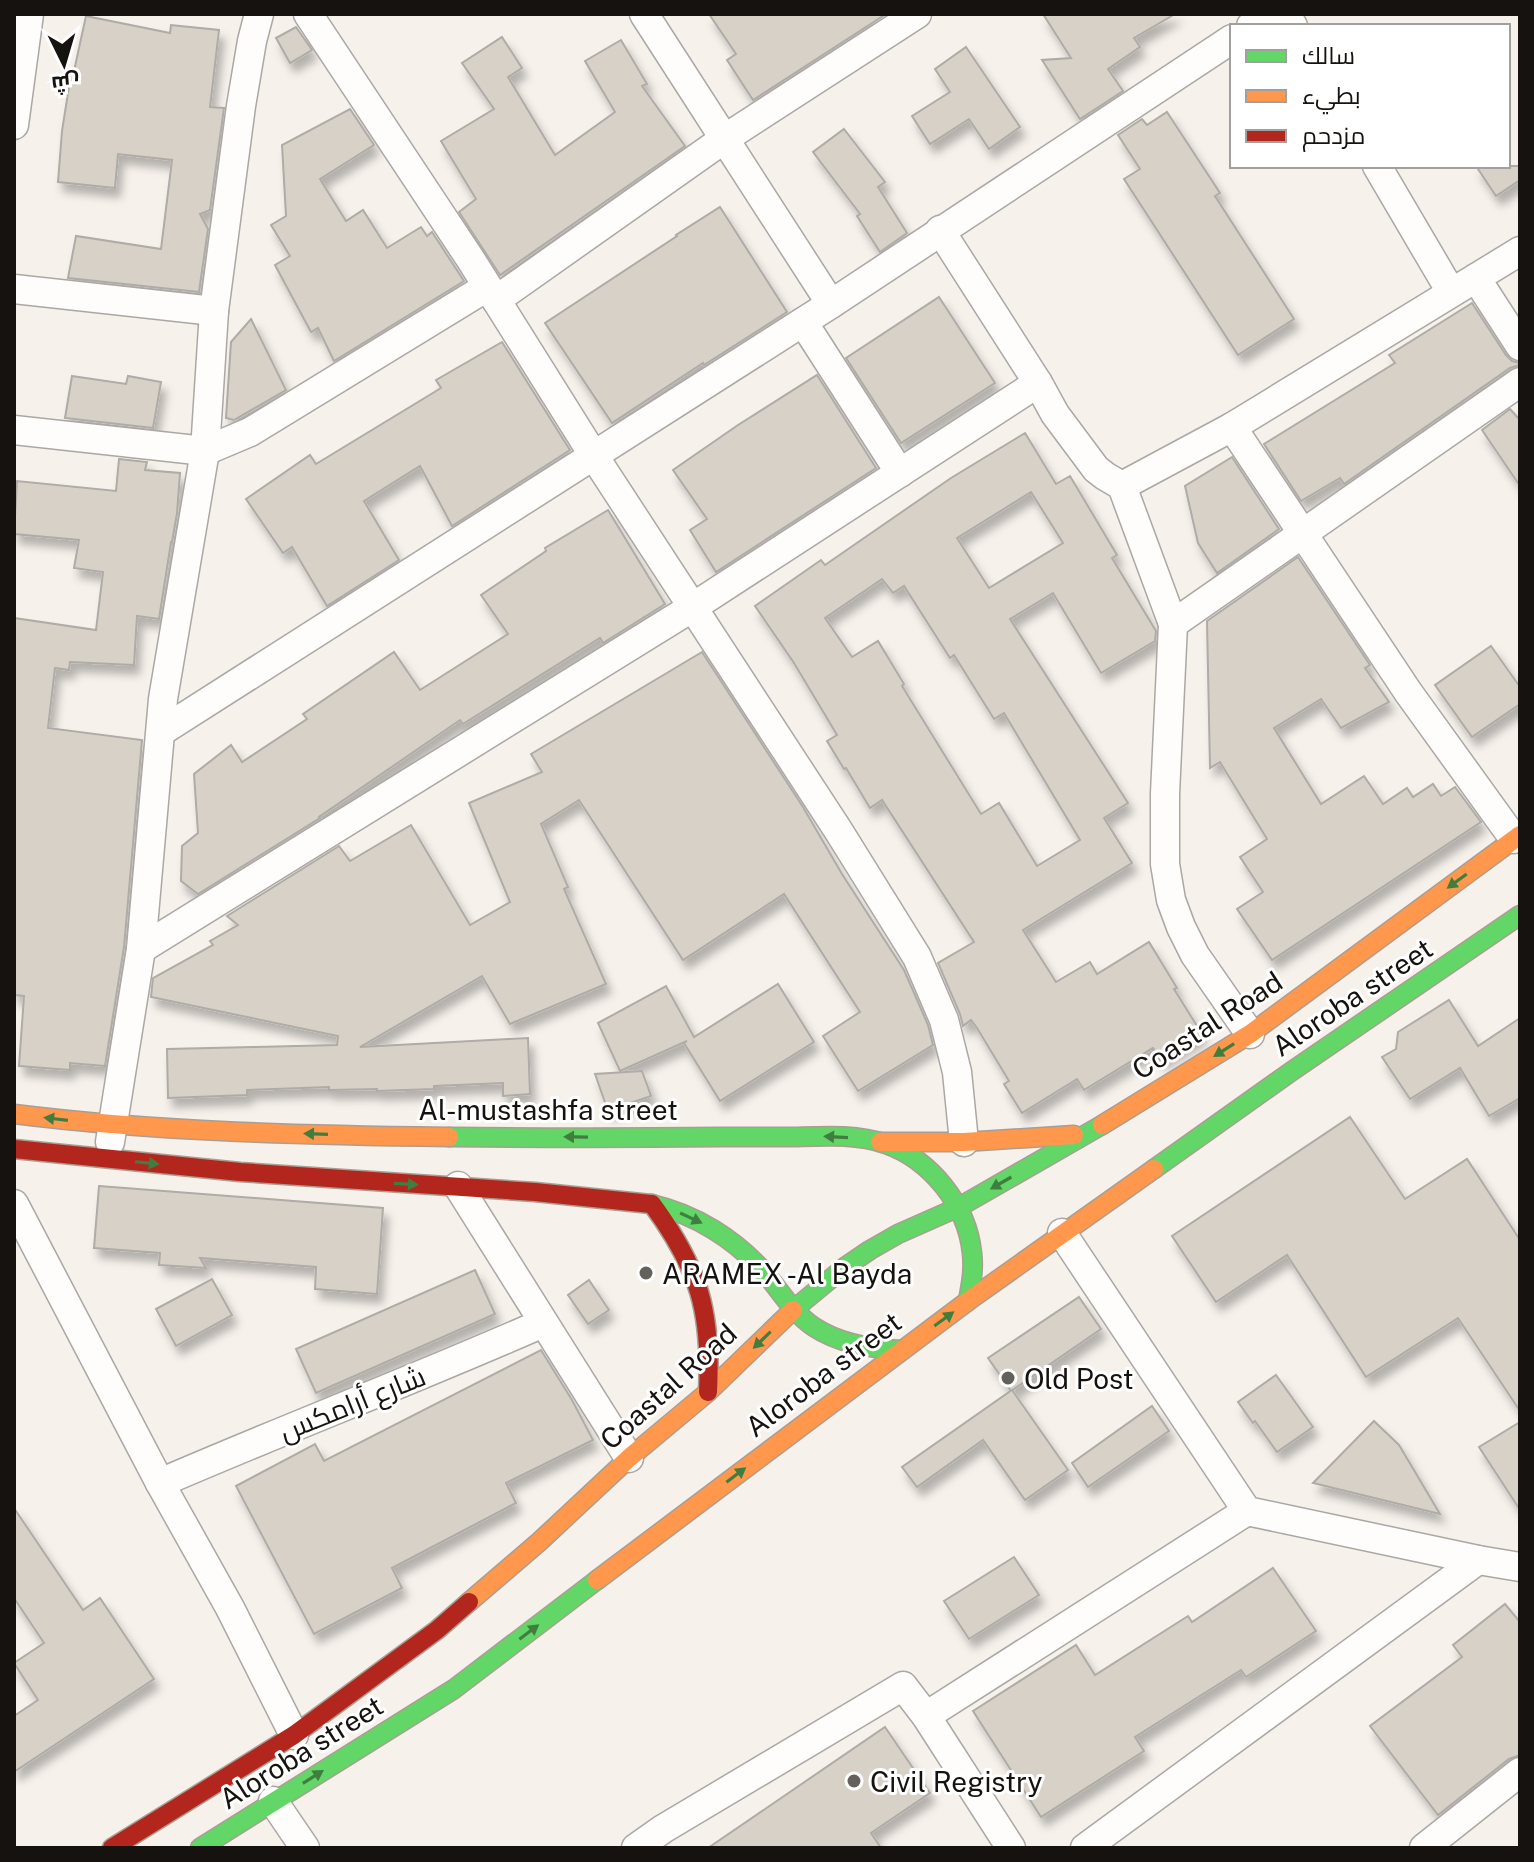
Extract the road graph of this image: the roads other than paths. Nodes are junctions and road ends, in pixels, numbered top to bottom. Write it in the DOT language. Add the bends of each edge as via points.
graph roads {
  1 [pos="29,14"];
  2 [pos="259,14"];
  3 [pos="308,14"];
  4 [pos="644,14"];
  5 [pos="917,14"];
  6 [pos="1230,40"];
  7 [pos="14,125"];
  8 [pos="724,139"];
  9 [pos="1378,168"];
  10 [pos="940,230"];
  11 [pos="1520,251"];
  12 [pos="1476,278"];
  13 [pos="14,289"];
  14 [pos="1451,292"];
  15 [pos="491,293"];
  16 [pos="831,304"];
  17 [pos="214,311"];
  18 [pos="803,322"];
  19 [pos="1520,346"];
  20 [pos="1520,382"];
  21 [pos="1038,383"];
  22 [pos="1232,427"];
  23 [pos="14,430"];
  24 [pos="205,451"];
  25 [pos="594,456"];
  26 [pos="900,473"];
  27 [pos="1122,486"];
  28 [pos="1302,533"];
  29 [pos="693,607"];
  30 [pos="1173,624"];
  31 [pos="162,731"];
  32 [pos="1517,837"];
  33 [pos="1520,915"];
  34 [pos="141,949"];
  35 [pos="1250,1034"];
  36 [pos="14,1114"];
  37 [pos="111,1125"];
  38 [pos="1089,1133"];
  39 [pos="880,1142"];
  40 [pos="964,1142"];
  41 [pos="14,1149"];
  42 [pos="108,1159"];
  43 [pos="458,1186"];
  44 [pos="14,1204"];
  45 [pos="652,1204"];
  46 [pos="959,1207"];
  47 [pos="1062,1233"];
  48 [pos="968,1301"];
  49 [pos="793,1310"];
  50 [pos="543,1323"];
  51 [pos="902,1350"];
  52 [pos="708,1392"];
  53 [pos="629,1458"];
  54 [pos="160,1483"];
  55 [pos="1247,1511"];
  56 [pos="1478,1560"];
  57 [pos="1520,1567"];
  58 [pos="926,1716"];
  59 [pos="294,1735"];
  60 [pos="1520,1772"];
  61 [pos="273,1801"];
  62 [pos="670,1839"];
  63 [pos="112,1848"];
  64 [pos="200,1848"];
  65 [pos="305,1848"];
  66 [pos="636,1848"];
  67 [pos="1011,1848"];
  68 [pos="1085,1848"];
  69 [pos="1424,1848"];
  1 -- 7 [label="street"];
  2 -- 17 [label="street" via="241,106"];
  3 -- 15 [label="street"];
  4 -- 8 [label="street"];
  5 -- 8 [label="street"];
  6 -- 10 [label="street"];
  8 -- 15 [label="street"];
  8 -- 16 [label="street"];
  9 -- 14 [label="street"];
  10 -- 16 [label="street"];
  10 -- 21 [label="street"];
  11 -- 12 [label="street"];
  12 -- 14 [label="street"];
  12 -- 19 [label="street"];
  13 -- 17 [label="street"];
  14 -- 22 [label="street"];
  15 -- 24 [label="street" via="250,432"];
  15 -- 25 [label="street"];
  16 -- 18 [label="street"];
  17 -- 24 [label="street"];
  18 -- 25 [label="street"];
  18 -- 26 [label="street"];
  20 -- 28 [label="street"];
  21 -- 26 [label="street"];
  21 -- 27 [label="street" via="1096,469"];
  22 -- 27 [label="street"];
  22 -- 28 [label="street"];
  23 -- 24 [label="street"];
  24 -- 31 [label="street"];
  25 -- 29 [label="street"];
  25 -- 31 [label="street"];
  26 -- 29 [label="street"];
  27 -- 30 [label="street"];
  28 -- 30 [label="street"];
  28 -- 32 [label="street" via="1408,692"];
  29 -- 34 [label="street"];
  29 -- 40 [label="street" via="917,957 944,1020 957,1072"];
  30 -- 35 [label="street" via="1165,794 1171,900 1195,955"];
  31 -- 34 [label="street"];
  32 -- 35 [label="main road, Coastal Road, one-way"];
  33 -- 47 [label="main road, Aloroba street"];
  34 -- 37 [label="street"];
  35 -- 38 [label="main road, Coastal Road, one-way"];
  37 -- 36 [label="main road, Al-mustashfa street, one-way"];
  39 -- 37 [label="main road, Al-mustashfa street, one-way" via="837,1136 447,1137"];
  37 -- 42 [label="street"];
  38 -- 40 [label="main road"];
  38 -- 46 [label="main road, Coastal Road, one-way"];
  39 -- 40 [label="main road"];
  39 -- 46 [label="main road, Al-mustashfa street" via="926,1167"];
  41 -- 42 [label="main road"];
  42 -- 43 [label="main road, one-way"];
  43 -- 45 [label="main road"];
  43 -- 50 [label="street"];
  44 -- 54 [label="street"];
  45 -- 49 [label="main road, one-way" via="679,1212 727,1239 763,1271"];
  45 -- 52 [label="main road" via="684,1250 701,1292 711,1358"];
  46 -- 48 [label="main road, Al-mustashfa street" via="973,1251"];
  46 -- 49 [label="main road, Coastal Road" via="870,1250"];
  47 -- 48 [label="main road, Aloroba street"];
  47 -- 55 [label="street"];
  51 -- 48 [label="main road, Aloroba street, one-way"];
  49 -- 51 [label="main road" via="843,1341"];
  49 -- 52 [label="main road, Coastal Road, one-way"];
  50 -- 53 [label="street"];
  50 -- 54 [label="street, شارع أرامكس"];
  61 -- 51 [label="main road, Aloroba street, one-way" via="454,1689"];
  52 -- 53 [label="main road, Coastal Road"];
  53 -- 59 [label="main road, Coastal Road" via="437,1630"];
  54 -- 59 [label="street"];
  55 -- 56 [label="street"];
  55 -- 58 [label="street"];
  56 -- 57 [label="street"];
  56 -- 68 [label="street"];
  58 -- 62 [label="street" via="903,1686"];
  58 -- 67 [label="street"];
  59 -- 63 [label="main road, Coastal Road"];
  60 -- 69 [label="street"];
  61 -- 64 [label="main road, Aloroba street"];
  61 -- 65 [label="street"];
  62 -- 66 [label="street"];
}
